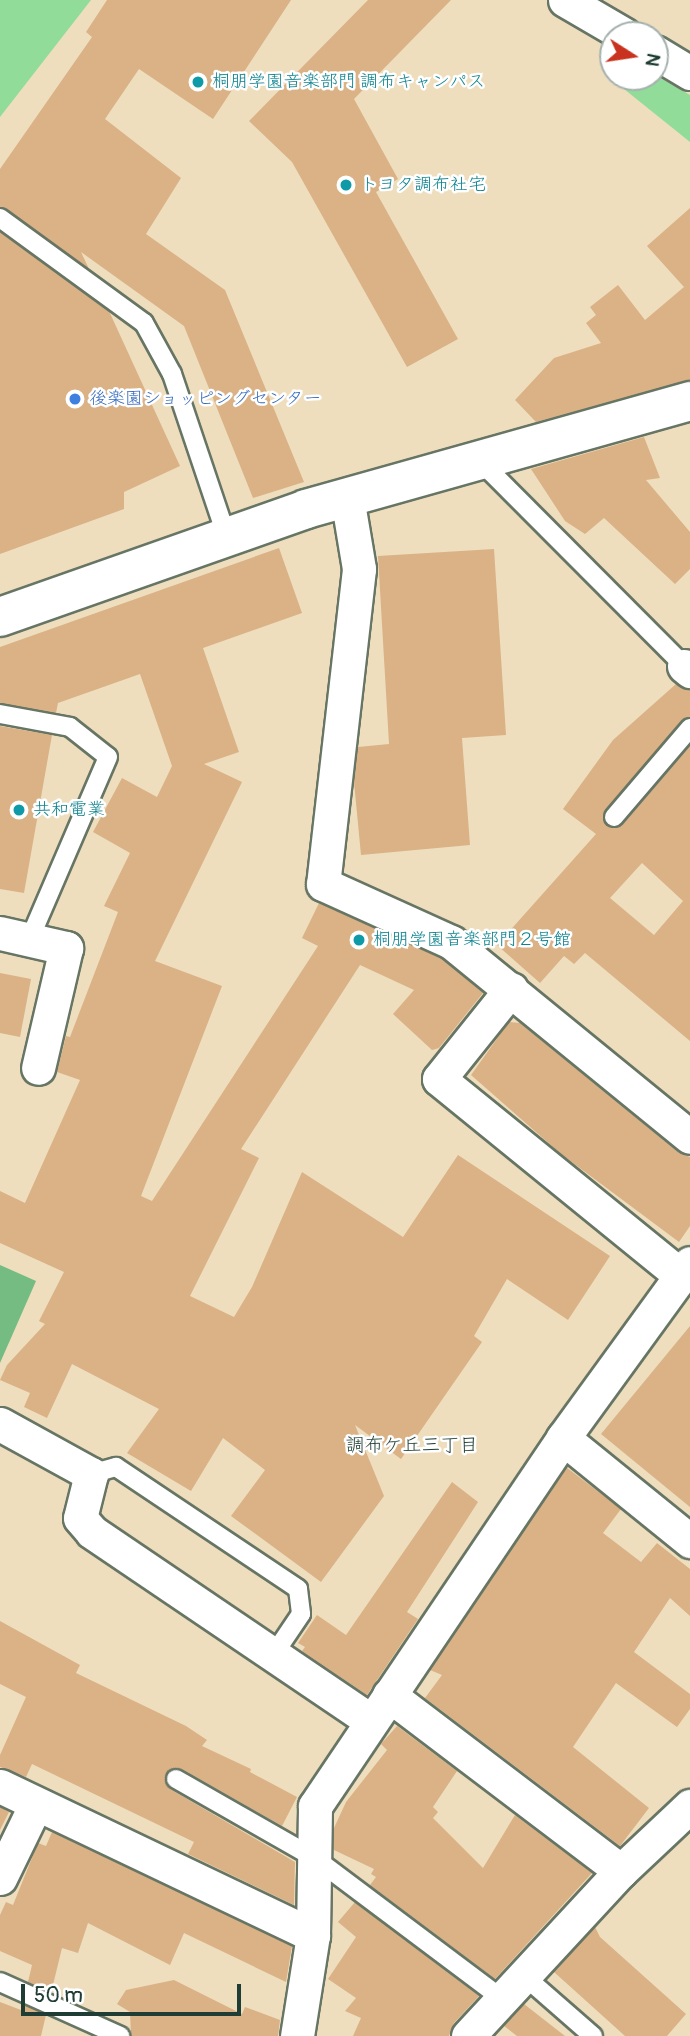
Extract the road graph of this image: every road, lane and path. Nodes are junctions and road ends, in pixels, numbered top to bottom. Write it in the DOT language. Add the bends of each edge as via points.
graph roads {
  1 [pos="565,0"];
  2 [pos="601,21"];
  3 [pos="669,60"];
  4 [pos="690,73"];
  5 [pos="0,218"];
  6 [pos="690,401"];
  7 [pos="478,459"];
  8 [pos="347,497"];
  9 [pos="227,537"];
  10 [pos="0,617"];
  11 [pos="687,668"];
  12 [pos="0,714"];
  13 [pos="690,729"];
  14 [pos="614,817"];
  15 [pos="14,937"];
  16 [pos="511,989"];
  17 [pos="38,1068"];
  18 [pos="690,1137"];
  19 [pos="685,1269"];
  20 [pos="0,1424"];
  21 [pos="563,1438"];
  22 [pos="91,1474"];
  23 [pos="690,1541"];
  24 [pos="274,1654"];
  25 [pos="380,1708"];
  26 [pos="176,1779"];
  27 [pos="0,1786"];
  28 [pos="36,1804"];
  29 [pos="690,1806"];
  30 [pos="316,1859"];
  31 [pos="621,1871"];
  32 [pos="0,1878"];
  33 [pos="313,1935"];
  34 [pos="0,1982"];
  35 [pos="512,1987"];
  36 [pos="120,2036"];
  37 [pos="297,2036"];
  38 [pos="468,2036"];
  39 [pos="593,2036"];
  1 -- 2 [label="street"];
  3 -- 4 [label="street"];
  5 -- 9 [label="lane" via="144,323 172,374"];
  6 -- 7 [label="street"];
  7 -- 8 [label="street"];
  7 -- 11 [label="lane"];
  8 -- 9 [label="street"];
  8 -- 16 [label="street" via="359,569 323,884 451,943"];
  9 -- 10 [label="street"];
  12 -- 15 [label="lane" via="70,727 108,757"];
  13 -- 14 [label="lane"];
  15 -- 17 [label="street" via="66,948"];
  16 -- 18 [label="street"];
  16 -- 19 [label="street" via="439,1079"];
  19 -- 21 [label="street"];
  20 -- 22 [label="street"];
  21 -- 23 [label="street"];
  21 -- 25 [label="street"];
  22 -- 24 [label="street" via="80,1518 92,1532"];
  22 -- 24 [label="lane" via="116,1467 298,1589 301,1614"];
  24 -- 25 [label="street"];
  25 -- 30 [label="street" via="315,1806"];
  25 -- 31 [label="street"];
  26 -- 30 [label="lane"];
  27 -- 28 [label="street"];
  28 -- 32 [label="street"];
  28 -- 33 [label="street"];
  29 -- 31 [label="street"];
  30 -- 33 [label="street"];
  30 -- 35 [label="lane"];
  31 -- 35 [label="street"];
  33 -- 37 [label="street"];
  34 -- 36 [label="lane"];
  35 -- 38 [label="street"];
  35 -- 39 [label="lane"];
}
